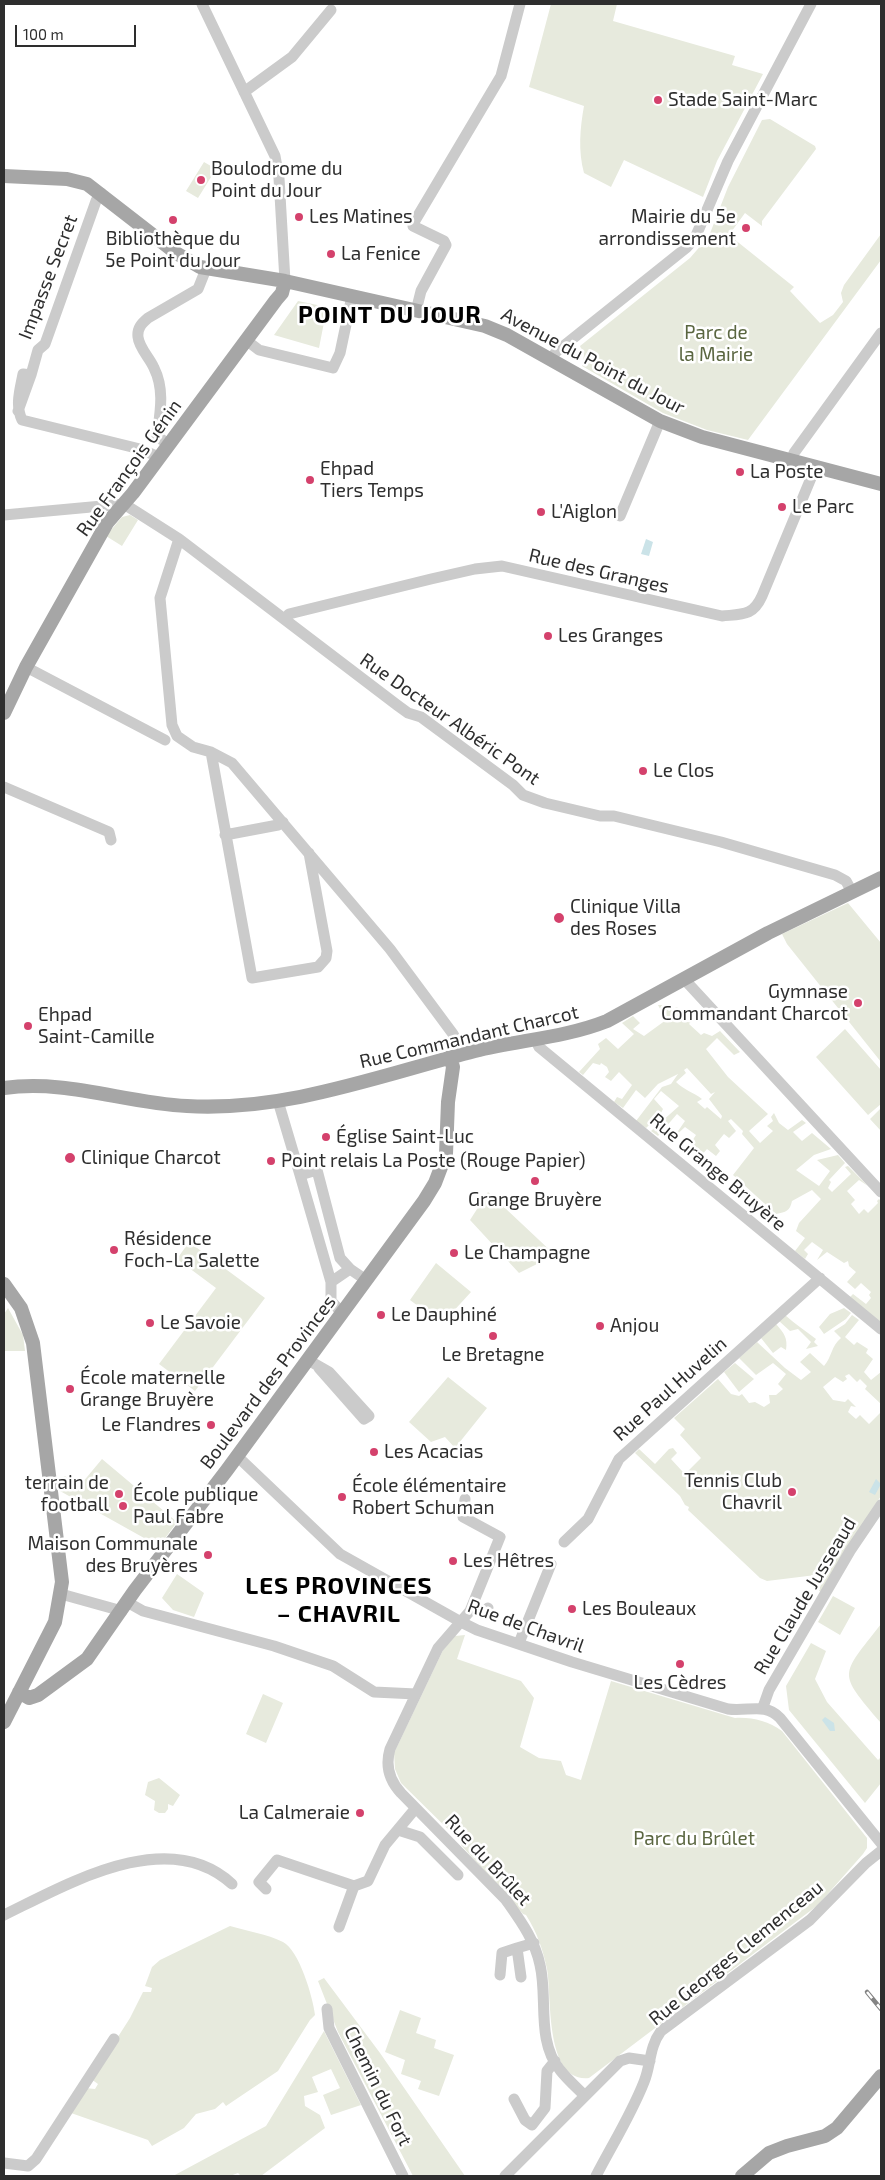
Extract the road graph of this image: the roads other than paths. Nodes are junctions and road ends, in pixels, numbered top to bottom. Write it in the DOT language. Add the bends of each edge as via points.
graph roads {
  1 [pos="202,4"];
  2 [pos="520,4"];
  3 [pos="811,4"];
  4 [pos="331,10"];
  5 [pos="244,92"];
  6 [pos="4,176"];
  7 [pos="102,193"];
  8 [pos="206,269"];
  9 [pos="285,281"];
  10 [pos="352,296"];
  11 [pos="416,311"];
  12 [pos="881,333"];
  13 [pos="246,340"];
  14 [pos="550,360"];
  15 [pos="660,421"];
  16 [pos="157,436"];
  17 [pos="168,445"];
  18 [pos="154,454"];
  19 [pos="792,459"];
  20 [pos="816,466"];
  21 [pos="881,484"];
  22 [pos="124,504"];
  23 [pos="4,515"];
  24 [pos="620,516"];
  25 [pos="179,539"];
  26 [pos="285,619"];
  27 [pos="26,667"];
  28 [pos="4,712"];
  29 [pos="165,740"];
  30 [pos="211,752"];
  31 [pos="4,787"];
  32 [pos="282,822"];
  33 [pos="226,835"];
  34 [pos="111,840"];
  35 [pos="309,852"];
  36 [pos="881,878"];
  37 [pos="852,892"];
  38 [pos="684,979"];
  39 [pos="536,1041"];
  40 [pos="482,1050"];
  41 [pos="451,1057"];
  42 [pos="4,1088"];
  43 [pos="449,1093"];
  44 [pos="278,1101"];
  45 [pos="300,1174"];
  46 [pos="881,1192"];
  47 [pos="345,1265"];
  48 [pos="326,1267"];
  49 [pos="820,1278"];
  50 [pos="366,1280"];
  51 [pos="331,1282"];
  52 [pos="4,1284"];
  53 [pos="342,1313"];
  54 [pos="881,1329"];
  55 [pos="313,1364"];
  56 [pos="237,1456"];
  57 [pos="465,1499"];
  58 [pos="881,1505"];
  59 [pos="564,1542"];
  60 [pos="551,1564"];
  61 [pos="61,1594"];
  62 [pos="124,1606"];
  63 [pos="461,1622"];
  64 [pos="519,1643"];
  65 [pos="19,1692"];
  66 [pos="416,1694"];
  67 [pos="764,1707"];
  68 [pos="4,1722"];
  69 [pos="415,1809"];
  70 [pos="398,1830"];
  71 [pos="881,1843"];
  72 [pos="881,1851"];
  73 [pos="458,1874"];
  74 [pos="232,1884"];
  75 [pos="354,1886"];
  76 [pos="266,1889"];
  77 [pos="4,1915"];
  78 [pos="339,1927"];
  79 [pos="534,1943"];
  80 [pos="518,1948"];
  81 [pos="500,1975"];
  82 [pos="521,1977"];
  83 [pos="327,2009"];
  84 [pos="114,2039"];
  85 [pos="555,2061"];
  86 [pos="650,2061"];
  87 [pos="881,2076"];
  88 [pos="584,2095"];
  89 [pos="514,2099"];
  90 [pos="4,2163"];
  91 [pos="403,2176"];
  92 [pos="505,2176"];
  93 [pos="596,2176"];
  94 [pos="742,2176"];
  1 -- 5 [label="street"];
  2 -- 11 [label="street" via="501,76 413,224 446,245 421,291"];
  3 -- 14 [label="street" via="728,161 695,238"];
  4 -- 5 [label="street" via="292,57"];
  5 -- 9 [label="street" via="277,164"];
  6 -- 7 [label="main road, Avenue du Point du Jour" via="67,179 87,184"];
  7 -- 8 [label="main road, Avenue du Point du Jour" via="176,253"];
  7 -- 18 [label="street, Impasse Secret" via="96,201 45,344 38,350 20,416"];
  8 -- 9 [label="main road, Avenue du Point du Jour"];
  8 -- 16 [label="street" via="198,289 148,318 139,328 139,342 154,367 160,388 162,400"];
  9 -- 10 [label="main road, Avenue du Point du Jour"];
  9 -- 13 [label="main road, Rue François Génin" via="282,293"];
  10 -- 11 [label="main road, Avenue du Point du Jour"];
  10 -- 13 [label="street" via="340,353 333,368 259,350"];
  11 -- 14 [label="main road, Avenue du Point du Jour" via="489,327"];
  12 -- 19 [label="street"];
  13 -- 17 [label="main road, Rue François Génin"];
  14 -- 15 [label="main road, Avenue du Point du Jour"];
  15 -- 19 [label="main road, Avenue du Point du Jour" via="702,437"];
  15 -- 24 [label="street"];
  16 -- 17 [label="street"];
  16 -- 18 [label="street"];
  17 -- 18 [label="main road, Rue François Génin"];
  18 -- 22 [label="main road, Rue François Génin"];
  19 -- 20 [label="main road, Avenue du Point du Jour"];
  20 -- 21 [label="main road, Avenue du Point du Jour"];
  20 -- 26 [label="street, Rue des Granges" via="762,596 757,607 750,612 722,616 502,566 431,579 289,614"];
  22 -- 23 [label="street"];
  22 -- 25 [label="street, Rue Docteur Albéric Pont"];
  22 -- 27 [label="main road, Rue François Génin" via="105,527"];
  25 -- 26 [label="street, Rue Docteur Albéric Pont"];
  25 -- 30 [label="street" via="160,598 172,725 177,736 193,747"];
  26 -- 37 [label="street, Rue Docteur Albéric Pont" via="396,705 421,717 523,795 553,805 614,816 757,852 836,875 846,881"];
  27 -- 28 [label="main road, Rue François Génin"];
  27 -- 29 [label="street"];
  30 -- 32 [label="street" via="232,763"];
  30 -- 33 [label="street"];
  31 -- 34 [label="street" via="109,832"];
  32 -- 33 [label="street"];
  32 -- 35 [label="street"];
  33 -- 35 [label="street" via="252,978 318,967 326,958"];
  35 -- 41 [label="street" via="390,949 460,1044"];
  36 -- 37 [label="main road, Rue Commandant Charcot"];
  37 -- 38 [label="main road, Rue Commandant Charcot"];
  38 -- 39 [label="main road, Rue Commandant Charcot" via="607,1021 585,1030"];
  38 -- 46 [label="street"];
  39 -- 40 [label="main road, Rue Commandant Charcot"];
  39 -- 49 [label="street, Rue Grange Bruyère" via="539,1047"];
  40 -- 41 [label="main road, Rue Commandant Charcot"];
  40 -- 43 [label="main road, Boulevard des Provinces" via="464,1061"];
  41 -- 43 [label="main road, Boulevard des Provinces"];
  41 -- 44 [label="main road, Rue Commandant Charcot"];
  42 -- 44 [label="main road, Rue Commandant Charcot" via="58,1086 186,1106 246,1106"];
  43 -- 50 [label="main road, Boulevard des Provinces" via="448,1137 442,1169 427,1196"];
  44 -- 45 [label="street"];
  45 -- 47 [label="street" via="317,1170"];
  45 -- 48 [label="street"];
  47 -- 48 [label="street"];
  47 -- 50 [label="street"];
  47 -- 51 [label="street"];
  48 -- 51 [label="street"];
  49 -- 54 [label="street, Rue Grange Bruyère"];
  49 -- 59 [label="street, Rue Paul Huvelin" via="619,1459 588,1519"];
  50 -- 53 [label="main road, Boulevard des Provinces"];
  51 -- 53 [label="street" via="331,1301"];
  52 -- 61 [label="main road" via="20,1308 33,1343"];
  53 -- 55 [label="main road, Boulevard des Provinces"];
  55 -- 55 [label="street" via="364,1419 368,1416 329,1372"];
  55 -- 56 [label="main road, Boulevard des Provinces"];
  56 -- 62 [label="main road, Boulevard des Provinces"];
  56 -- 63 [label="street, Rue de Chavril" via="340,1554"];
  57 -- 63 [label="street, Rue du Brûlet" via="463,1517 500,1537 470,1611"];
  58 -- 67 [label="street, Rue Claude Jusseaud" via="850,1551 769,1690"];
  60 -- 64 [label="street"];
  61 -- 62 [label="street"];
  61 -- 65 [label="main road" via="55,1622"];
  62 -- 65 [label="main road, Boulevard des Provinces" via="87,1659 35,1696 28,1698"];
  62 -- 66 [label="street" via="333,1666 374,1692"];
  63 -- 64 [label="street, Rue de Chavril"];
  63 -- 66 [label="street, Rue du Brûlet" via="442,1641"];
  64 -- 67 [label="street, Rue de Chavril" via="728,1709"];
  65 -- 68 [label="main road"];
  66 -- 69 [label="street, Rue du Brûlet" via="390,1749 387,1765 394,1786"];
  67 -- 71 [label="street" via="780,1718"];
  69 -- 70 [label="street"];
  69 -- 79 [label="street, Rue du Brûlet" via="506,1900"];
  70 -- 73 [label="street" via="420,1837"];
  70 -- 75 [label="street" via="385,1845 368,1881"];
  72 -- 86 [label="street, Rue Georges Clemenceau" via="810,1920 661,2031 652,2045"];
  74 -- 77 [label="street" via="220,1873 200,1863 140,1859 81,1879"];
  75 -- 76 [label="street" via="277,1860 259,1882"];
  75 -- 78 [label="street"];
  79 -- 80 [label="street"];
  79 -- 85 [label="street, Rue du Brûlet" via="541,1965 546,2034"];
  80 -- 81 [label="street" via="502,1953"];
  80 -- 82 [label="street"];
  83 -- 91 [label="street, Chemin du Fort" via="329,2028"];
  84 -- 90 [label="street" via="36,2159 28,2166"];
  85 -- 88 [label="street, Rue du Brûlet"];
  85 -- 89 [label="street" via="546,2071 545,2108 532,2125 525,2120"];
  86 -- 88 [label="street" via="629,2058 620,2061"];
  86 -- 93 [label="street, Rue Georges Clemenceau" via="636,2100"];
  87 -- 94 [label="main road" via="837,2128 825,2136 769,2153"];
  88 -- 92 [label="street"];
}
